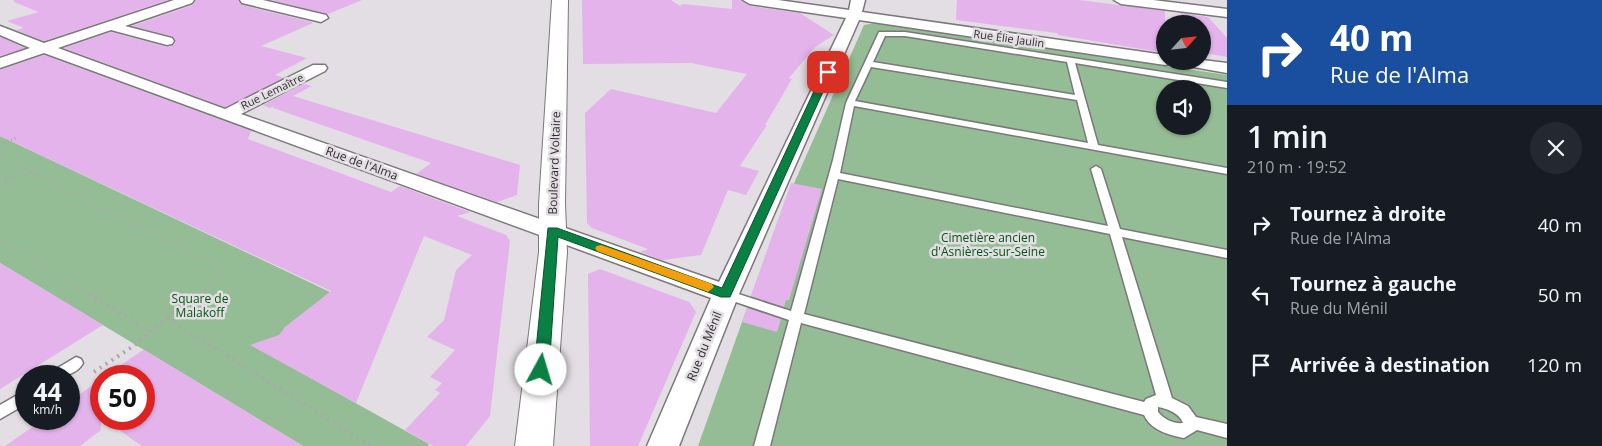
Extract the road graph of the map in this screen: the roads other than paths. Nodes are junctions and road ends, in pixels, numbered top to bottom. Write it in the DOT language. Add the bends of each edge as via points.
graph roads {
  1 [pos="187,0"];
  2 [pos="247,0"];
  3 [pos="560,0"];
  4 [pos="750,0"];
  5 [pos="1122,0"];
  6 [pos="164,3"];
  7 [pos="856,8"];
  8 [pos="1227,13"];
  9 [pos="320,18"];
  10 [pos="110,26"];
  11 [pos="0,30"];
  12 [pos="167,41"];
  13 [pos="43,48"];
  14 [pos="1156,58"];
  15 [pos="1070,60"];
  16 [pos="0,63"];
  17 [pos="868,64"];
  18 [pos="1211,66"];
  19 [pos="319,68"];
  20 [pos="1227,68"];
  21 [pos="1227,85"];
  22 [pos="1081,98"];
  23 [pos="850,103"];
  24 [pos="226,115"];
  25 [pos="1094,147"];
  26 [pos="1096,168"];
  27 [pos="1227,171"];
  28 [pos="834,175"];
  29 [pos="552,230"];
  30 [pos="1114,231"];
  31 [pos="1227,254"];
  32 [pos="726,294"];
  33 [pos="796,317"];
  34 [pos="76,363"];
  35 [pos="73,365"];
  36 [pos="1166,402"];
  37 [pos="15,403"];
  38 [pos="1149,410"];
  39 [pos="0,413"];
  40 [pos="1191,422"];
  41 [pos="1227,431"];
  42 [pos="534,446"];
  43 [pos="663,446"];
  44 [pos="762,446"];
  1 -- 6 [label="street"];
  2 -- 9 [label="street"];
  3 -- 29 [label="main road, Boulevard Voltaire"];
  4 -- 7 [label="street, Rue Élie Jaulin"];
  5 -- 8 [label="street"];
  6 -- 10 [label="street"];
  7 -- 14 [label="street, Rue Élie Jaulin"];
  7 -- 32 [label="street, Rue du Ménil"];
  10 -- 12 [label="street"];
  10 -- 13 [label="street"];
  11 -- 13 [label="street, Rue de l'Alma"];
  13 -- 16 [label="street"];
  13 -- 24 [label="street, Rue de l'Alma"];
  15 -- 17 [label="lane" via="889,33 882,34"];
  15 -- 21 [label="lane"];
  15 -- 22 [label="lane"];
  17 -- 22 [label="lane"];
  17 -- 23 [label="lane"];
  18 -- 20 [label="street"];
  19 -- 24 [label="street, Rue Lemaître"];
  22 -- 25 [label="lane"];
  23 -- 25 [label="lane"];
  23 -- 28 [label="lane"];
  24 -- 29 [label="street, Rue de l'Alma"];
  25 -- 27 [label="lane"];
  26 -- 30 [label="lane"];
  28 -- 30 [label="lane"];
  28 -- 33 [label="lane"];
  29 -- 32 [label="street, Rue de l'Alma"];
  29 -- 42 [label="main road, Boulevard Voltaire" via="553,252"];
  30 -- 31 [label="lane"];
  30 -- 36 [label="lane"];
  32 -- 33 [label="lane"];
  32 -- 43 [label="street, Rue du Ménil"];
  33 -- 38 [label="lane"];
  33 -- 44 [label="lane"];
  34 -- 35 [label="lane"];
  36 -- 38 [label="lane" via="1155,401"];
  36 -- 40 [label="lane" via="1179,408"];
  37 -- 39 [label="lane"];
  38 -- 40 [label="lane" via="1156,420 1177,430 1188,429"];
  40 -- 41 [label="lane"];
}
